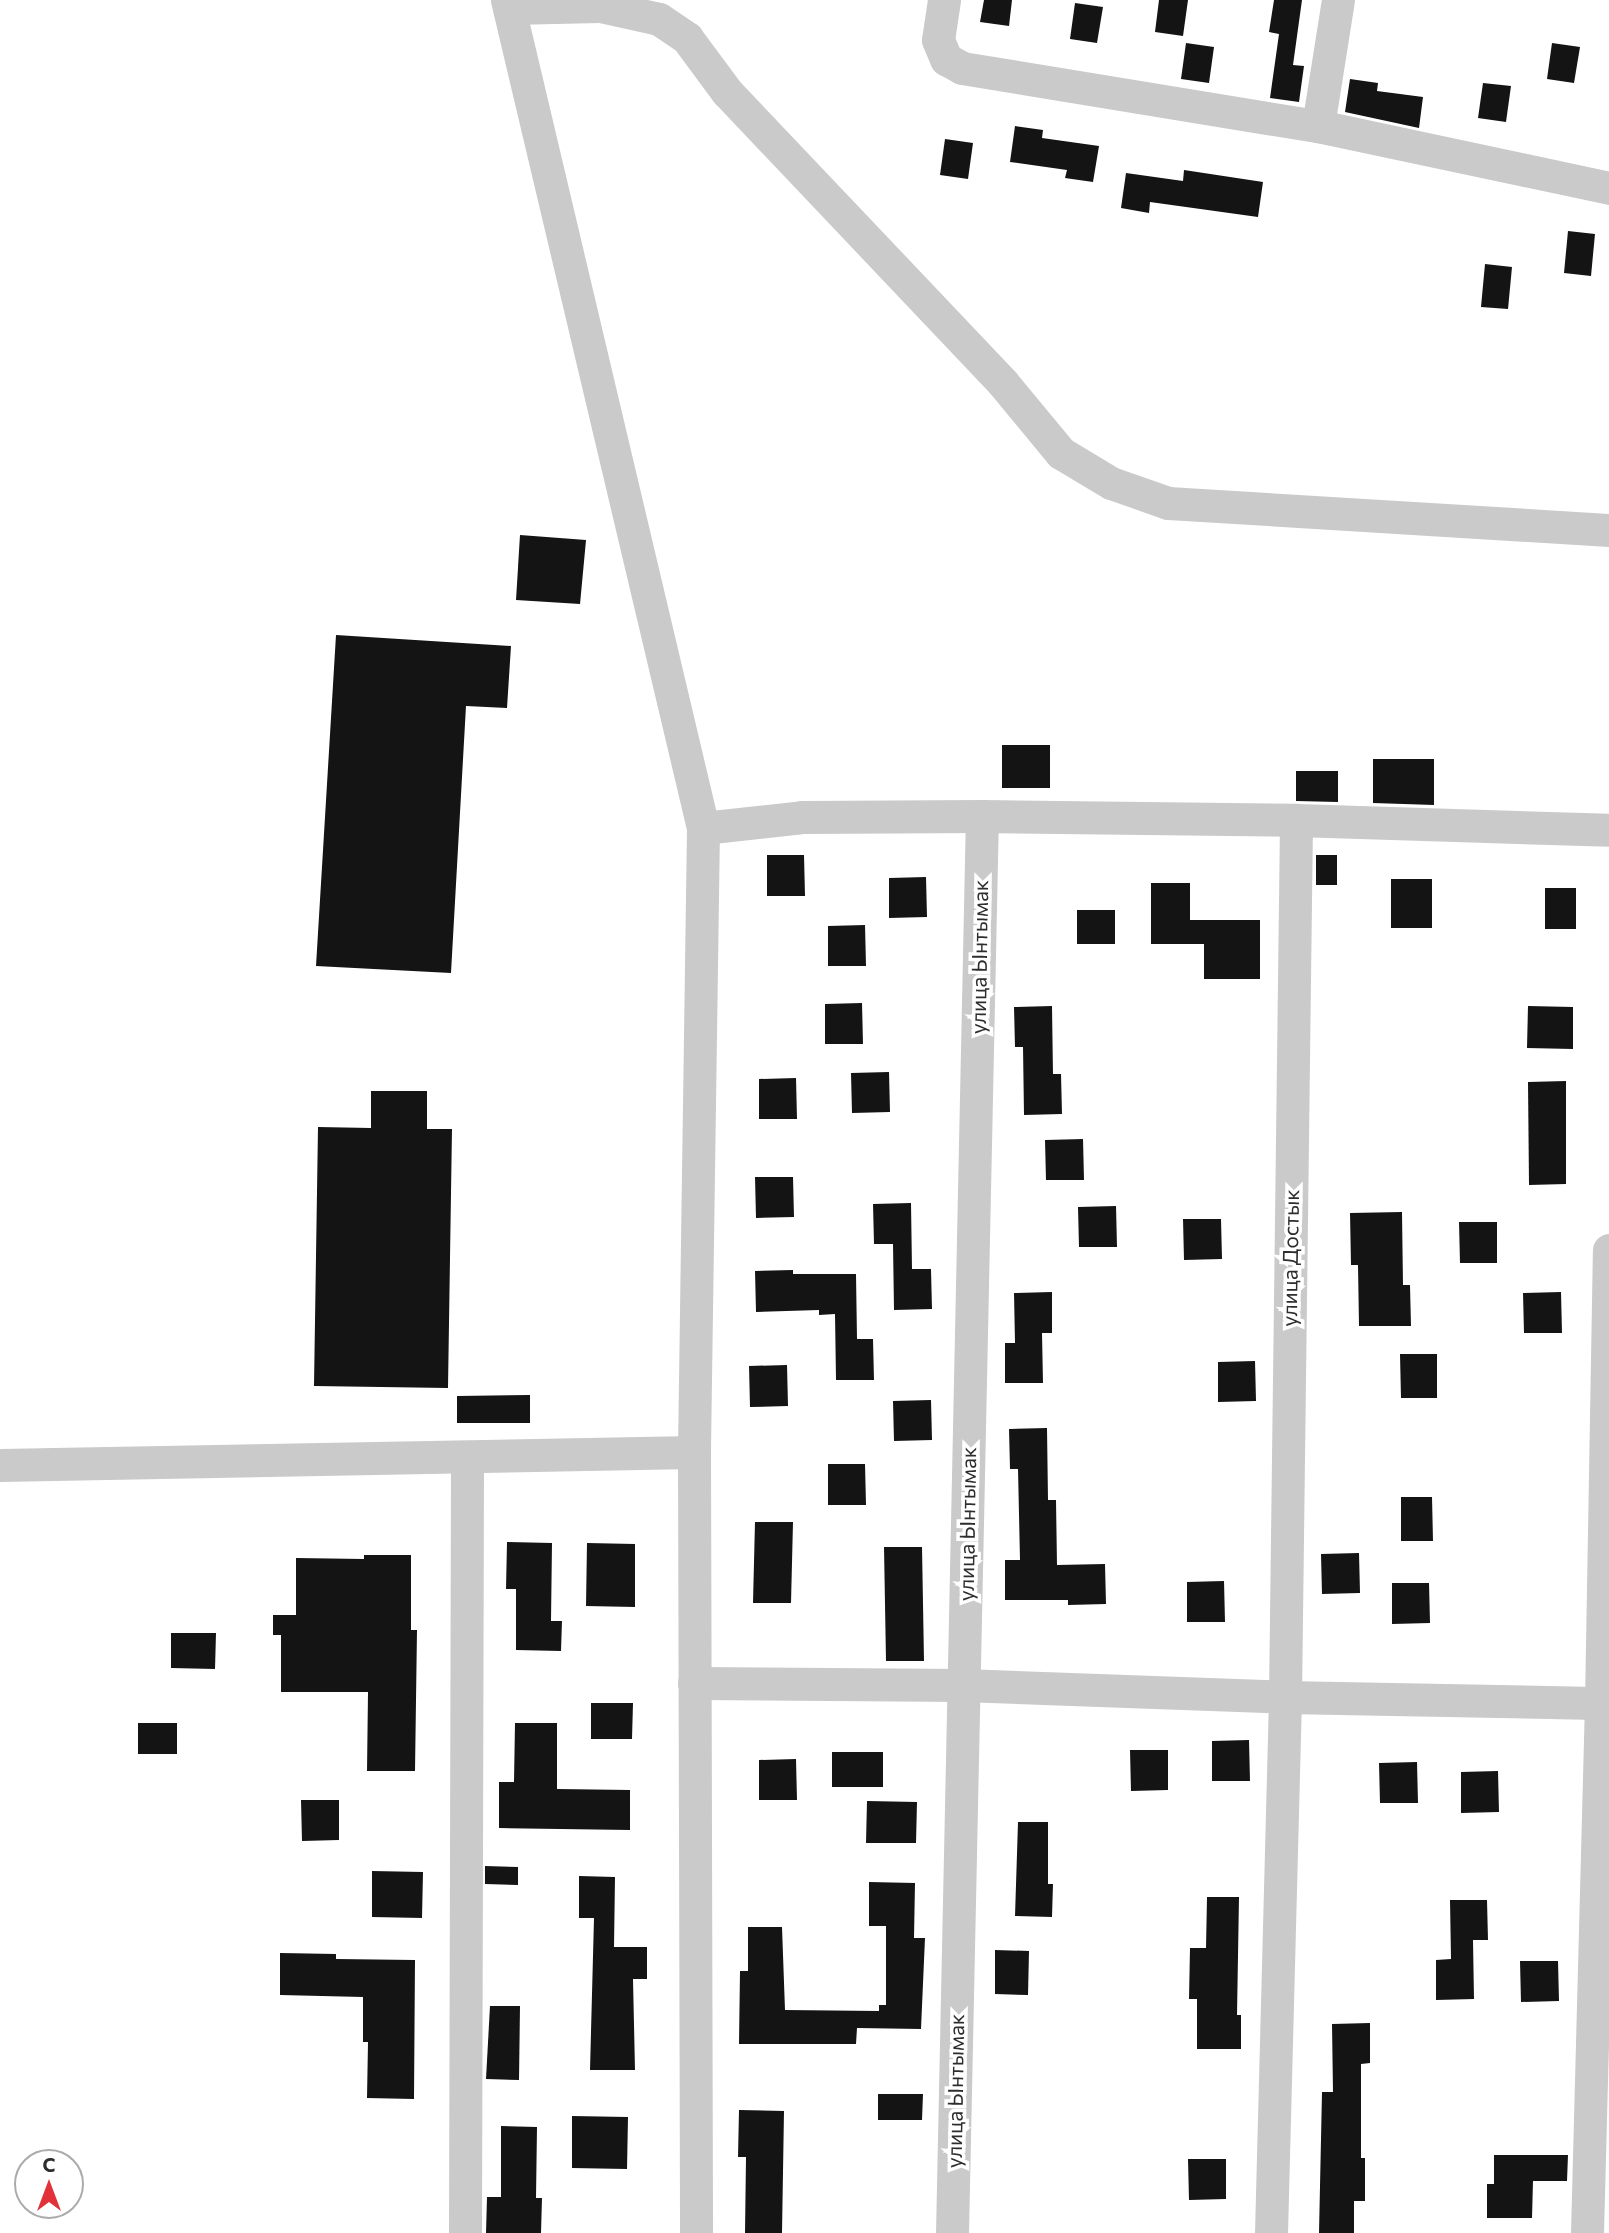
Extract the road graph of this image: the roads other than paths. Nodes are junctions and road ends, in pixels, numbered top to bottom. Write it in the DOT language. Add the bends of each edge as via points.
graph roads {
  1 [pos="944,0"];
  2 [pos="1338,0"];
  3 [pos="508,4"];
  4 [pos="1318,127"];
  5 [pos="1609,188"];
  6 [pos="1609,530"];
  7 [pos="982,816"];
  8 [pos="1296,820"];
  9 [pos="703,828"];
  10 [pos="1609,830"];
  11 [pos="1609,1250"];
  12 [pos="694,1452"];
  13 [pos="467,1458"];
  14 [pos="0,1465"];
  15 [pos="694,1683"];
  16 [pos="963,1685"];
  17 [pos="1285,1697"];
  18 [pos="1605,1703"];
  19 [pos="465,2233"];
  20 [pos="696,2233"];
  21 [pos="952,2233"];
  22 [pos="1271,2233"];
  23 [pos="1587,2233"];
  1 -- 4 [label="street" via="938,40 946,59 962,68"];
  2 -- 4 [label="street"];
  3 -- 6 [label="street" via="600,6 659,19 688,38 726,92 1003,383 1061,453 1111,483 1168,503"];
  3 -- 9 [label="street"];
  4 -- 5 [label="street"];
  7 -- 8 [label="street"];
  7 -- 9 [label="street" via="802,817"];
  7 -- 16 [label="street, улица Ынтымак"];
  8 -- 10 [label="street"];
  8 -- 17 [label="street, улица Достык"];
  9 -- 12 [label="street"];
  11 -- 18 [label="street"];
  12 -- 13 [label="street"];
  12 -- 15 [label="street"];
  13 -- 14 [label="street"];
  13 -- 19 [label="street"];
  15 -- 16 [label="street"];
  15 -- 20 [label="street"];
  16 -- 17 [label="street"];
  16 -- 21 [label="street, улица Ынтымак"];
  17 -- 18 [label="street"];
  17 -- 22 [label="street, улица Достык"];
  18 -- 23 [label="street"];
}
